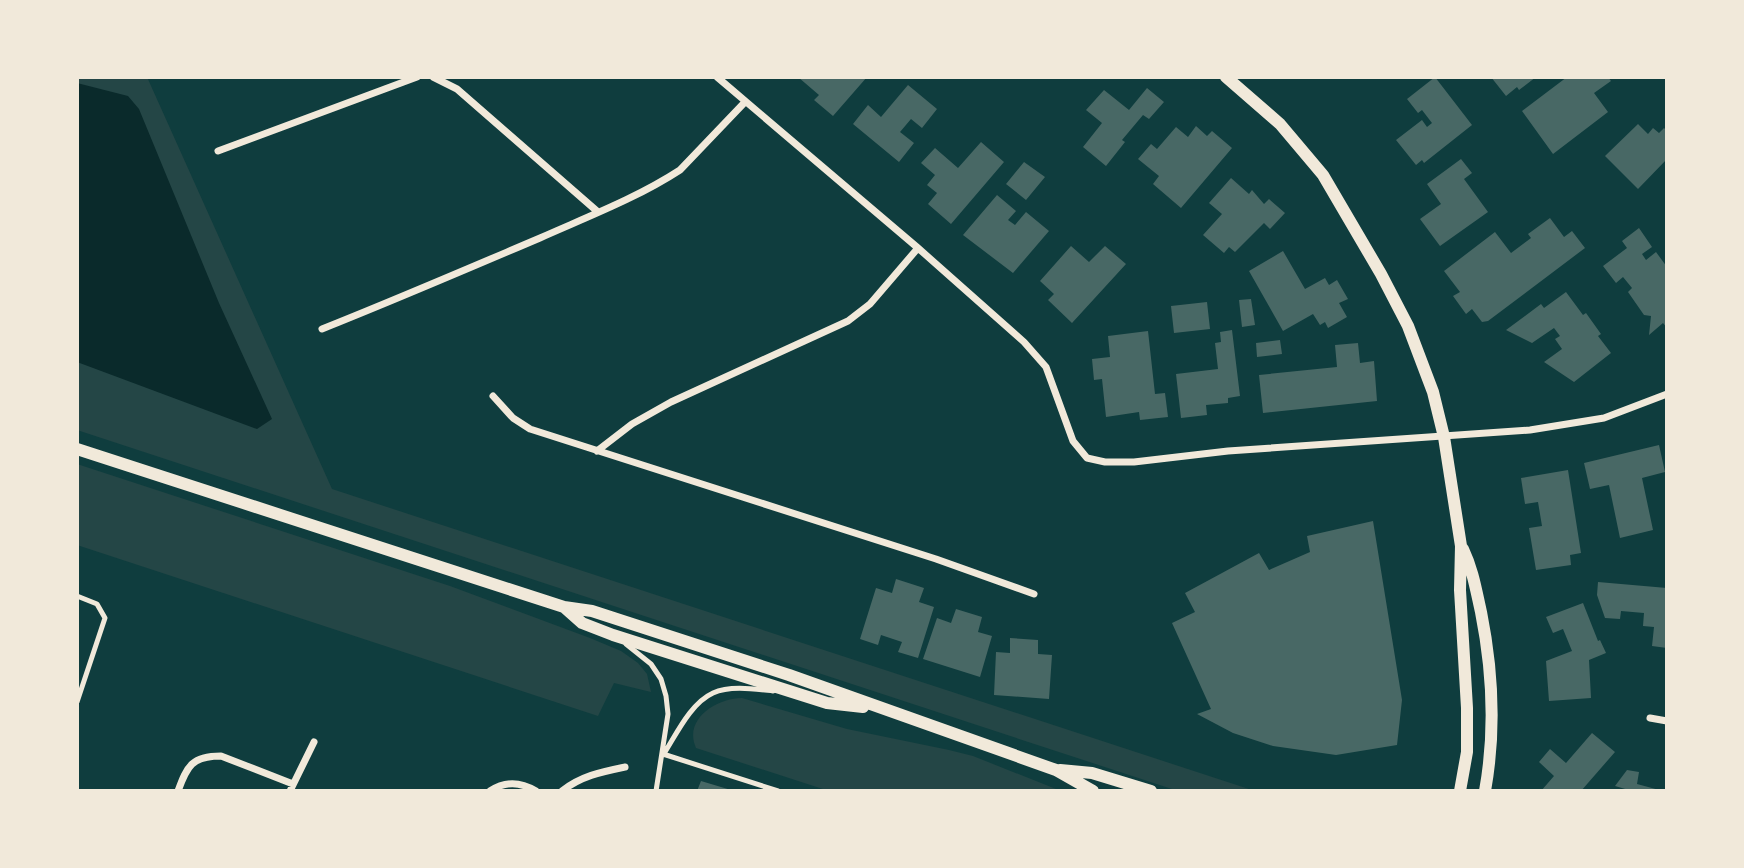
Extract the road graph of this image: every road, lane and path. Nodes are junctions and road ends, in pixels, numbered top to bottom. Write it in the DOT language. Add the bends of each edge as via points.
graph roads {
  1 [pos="417,77"];
  2 [pos="433,77"];
  3 [pos="717,77"];
  4 [pos="1226,77"];
  5 [pos="745,102"];
  6 [pos="218,151"];
  7 [pos="598,212"];
  8 [pos="918,248"];
  9 [pos="322,329"];
  10 [pos="1667,394"];
  11 [pos="493,396"];
  12 [pos="1444,437"];
  13 [pos="77,449"];
  14 [pos="597,451"];
  15 [pos="1461,546"];
  16 [pos="1034,594"];
  17 [pos="77,596"];
  18 [pos="564,607"];
  19 [pos="613,635"];
  20 [pos="789,692"];
  21 [pos="77,702"];
  22 [pos="881,709"];
  23 [pos="1650,718"];
  24 [pos="1667,721"];
  25 [pos="314,742"];
  26 [pos="663,754"];
  27 [pos="625,767"];
  28 [pos="1056,770"];
  29 [pos="292,788"];
  30 [pos="178,791"];
  31 [pos="490,791"];
  32 [pos="536,791"];
  33 [pos="562,791"];
  34 [pos="656,791"];
  35 [pos="778,791"];
  36 [pos="1093,791"];
  37 [pos="1151,791"];
  38 [pos="1460,791"];
  39 [pos="1485,791"];
  1 -- 6 [label="street"];
  2 -- 7 [label="street" via="457,89"];
  3 -- 5 [label="street"];
  4 -- 12 [label="street" via="1280,124 1323,175 1408,326"];
  5 -- 7 [label="street" via="680,170"];
  5 -- 8 [label="street"];
  7 -- 9 [label="street"];
  8 -- 12 [label="street" via="1046,367 1073,441 1087,458 1134,462"];
  8 -- 14 [label="street" via="870,304 848,321 671,402"];
  10 -- 12 [label="street" via="1604,418 1570,425"];
  11 -- 14 [label="street" via="530,429"];
  12 -- 15 [label="street"];
  13 -- 18 [label="street"];
  14 -- 16 [label="street"];
  15 -- 38 [label="street" via="1467,752"];
  15 -- 39 [label="street" via="1472,568 1491,678 1492,745"];
  17 -- 21 [label="lane" via="97,604 105,618"];
  18 -- 19 [label="street" via="582,623"];
  18 -- 22 [label="street" via="592,611"];
  19 -- 20 [label="street"];
  19 -- 26 [label="lane" via="651,664 661,679 668,714"];
  20 -- 22 [label="street" via="827,703"];
  20 -- 26 [label="lane" via="712,693 693,709"];
  22 -- 28 [label="street"];
  23 -- 24 [label="street"];
  25 -- 29 [label="street"];
  26 -- 34 [label="lane"];
  26 -- 35 [label="lane"];
  27 -- 33 [label="street" via="594,773"];
  28 -- 36 [label="street"];
  28 -- 37 [label="street" via="1092,773"];
  29 -- 30 [label="street" via="221,756 210,756 186,769"];
  31 -- 32 [label="street" via="523,783"];
}
